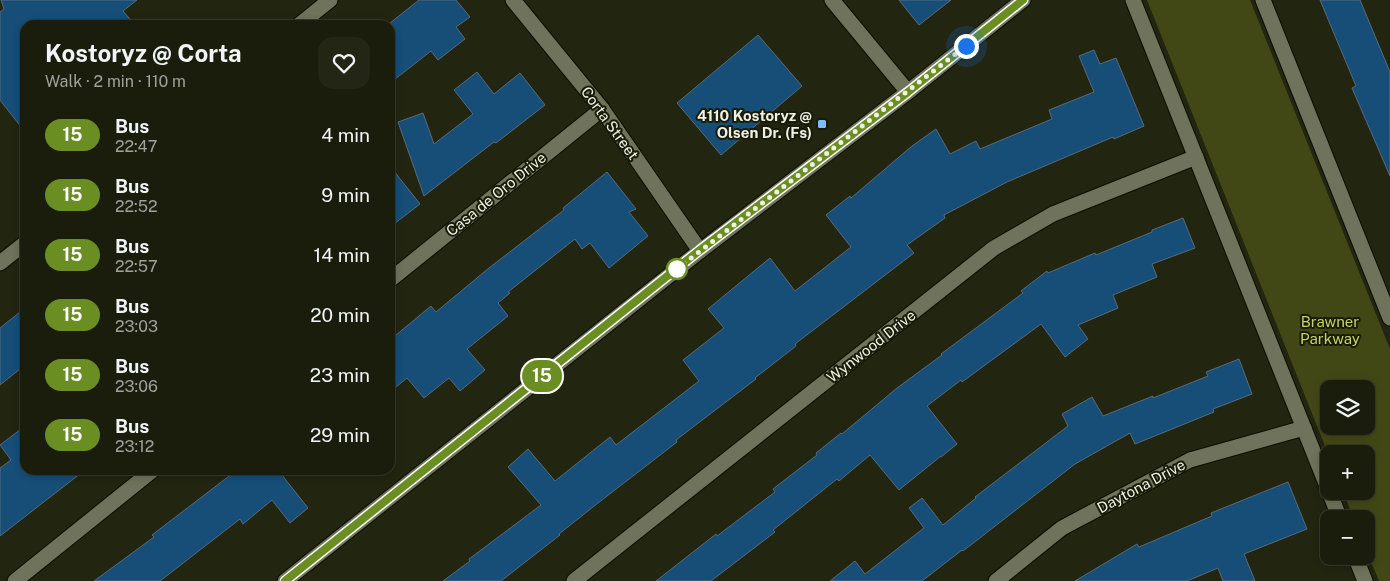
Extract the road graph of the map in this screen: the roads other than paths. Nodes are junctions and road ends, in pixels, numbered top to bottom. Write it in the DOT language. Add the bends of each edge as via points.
graph roads {
  1 [pos="330,0"];
  2 [pos="514,0"];
  3 [pos="832,0"];
  4 [pos="1023,0"];
  5 [pos="1133,0"];
  6 [pos="1263,0"];
  7 [pos="305,20"];
  8 [pos="908,92"];
  9 [pos="602,109"];
  10 [pos="1196,157"];
  11 [pos="20,247"];
  12 [pos="700,250"];
  13 [pos="0,263"];
  14 [pos="395,276"];
  15 [pos="1390,318"];
  16 [pos="1304,428"];
  17 [pos="1320,468"];
  18 [pos="147,475"];
  19 [pos="1359,565"];
  20 [pos="15,581"];
  21 [pos="285,581"];
  22 [pos="574,581"];
  23 [pos="996,581"];
  24 [pos="1365,581"];
  1 -- 7 [label="street"];
  2 -- 9 [label="street, Corta Street"];
  3 -- 8 [label="street"];
  4 -- 8 [label="street"];
  5 -- 10 [label="street"];
  6 -- 15 [label="street"];
  8 -- 12 [label="street"];
  9 -- 12 [label="street, Corta Street"];
  9 -- 14 [label="street, Casa de Oro Drive"];
  10 -- 16 [label="street"];
  10 -- 22 [label="street, Wynwood Drive" via="1053,214 994,248"];
  11 -- 13 [label="street"];
  12 -- 21 [label="street"];
  16 -- 17 [label="street"];
  16 -- 23 [label="street, Daytona Drive" via="1190,460 1062,528"];
  18 -- 20 [label="street"];
  19 -- 24 [label="street"];
}
